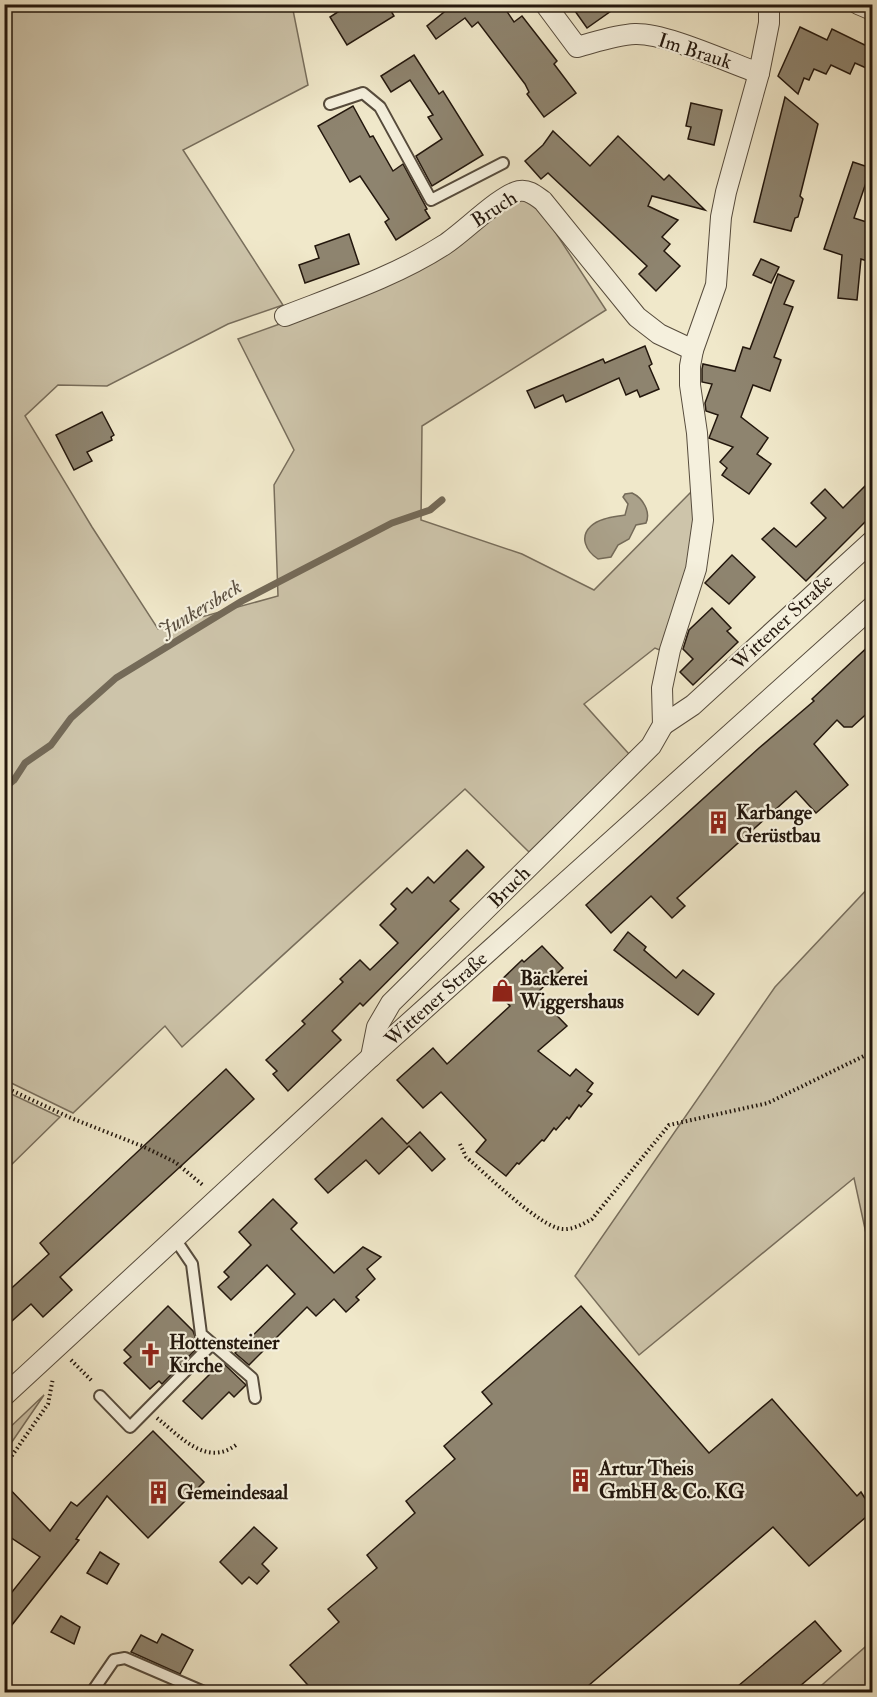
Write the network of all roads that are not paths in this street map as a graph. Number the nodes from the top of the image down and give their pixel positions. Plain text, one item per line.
1 (545, 4) edge
2 (769, 4) edge
3 (858, 4) edge
4 (873, 10) edge
5 (759, 73) junction
6 (330, 104) dead end
7 (503, 163) dead end
8 (285, 316) dead end
9 (693, 350) junction
10 (873, 541) edge
11 (873, 607) edge
12 (693, 705) joint
13 (663, 725) junction
14 (370, 1057) junction
15 (175, 1239) junction
16 (212, 1344) junction
17 (99, 1392) road end
18 (4, 1396) edge
19 (255, 1398) dead end
20 (92, 1692) edge
21 (204, 1692) edge

1 - 5 street, Im Brauk
2 - 5 street
3 - 4 street
5 - 9 street
6 - 7 lane
8 - 9 street, Bruch
9 - 13 street
10 - 12 street, Wittener Straße
11 - 14 street, Wittener Straße
12 - 13 street, Bruch
13 - 14 street, Bruch
14 - 15 street, Wittener Straße
15 - 16 lane
15 - 18 street, Wittener Straße
16 - 17 lane
16 - 19 lane
20 - 21 lane

